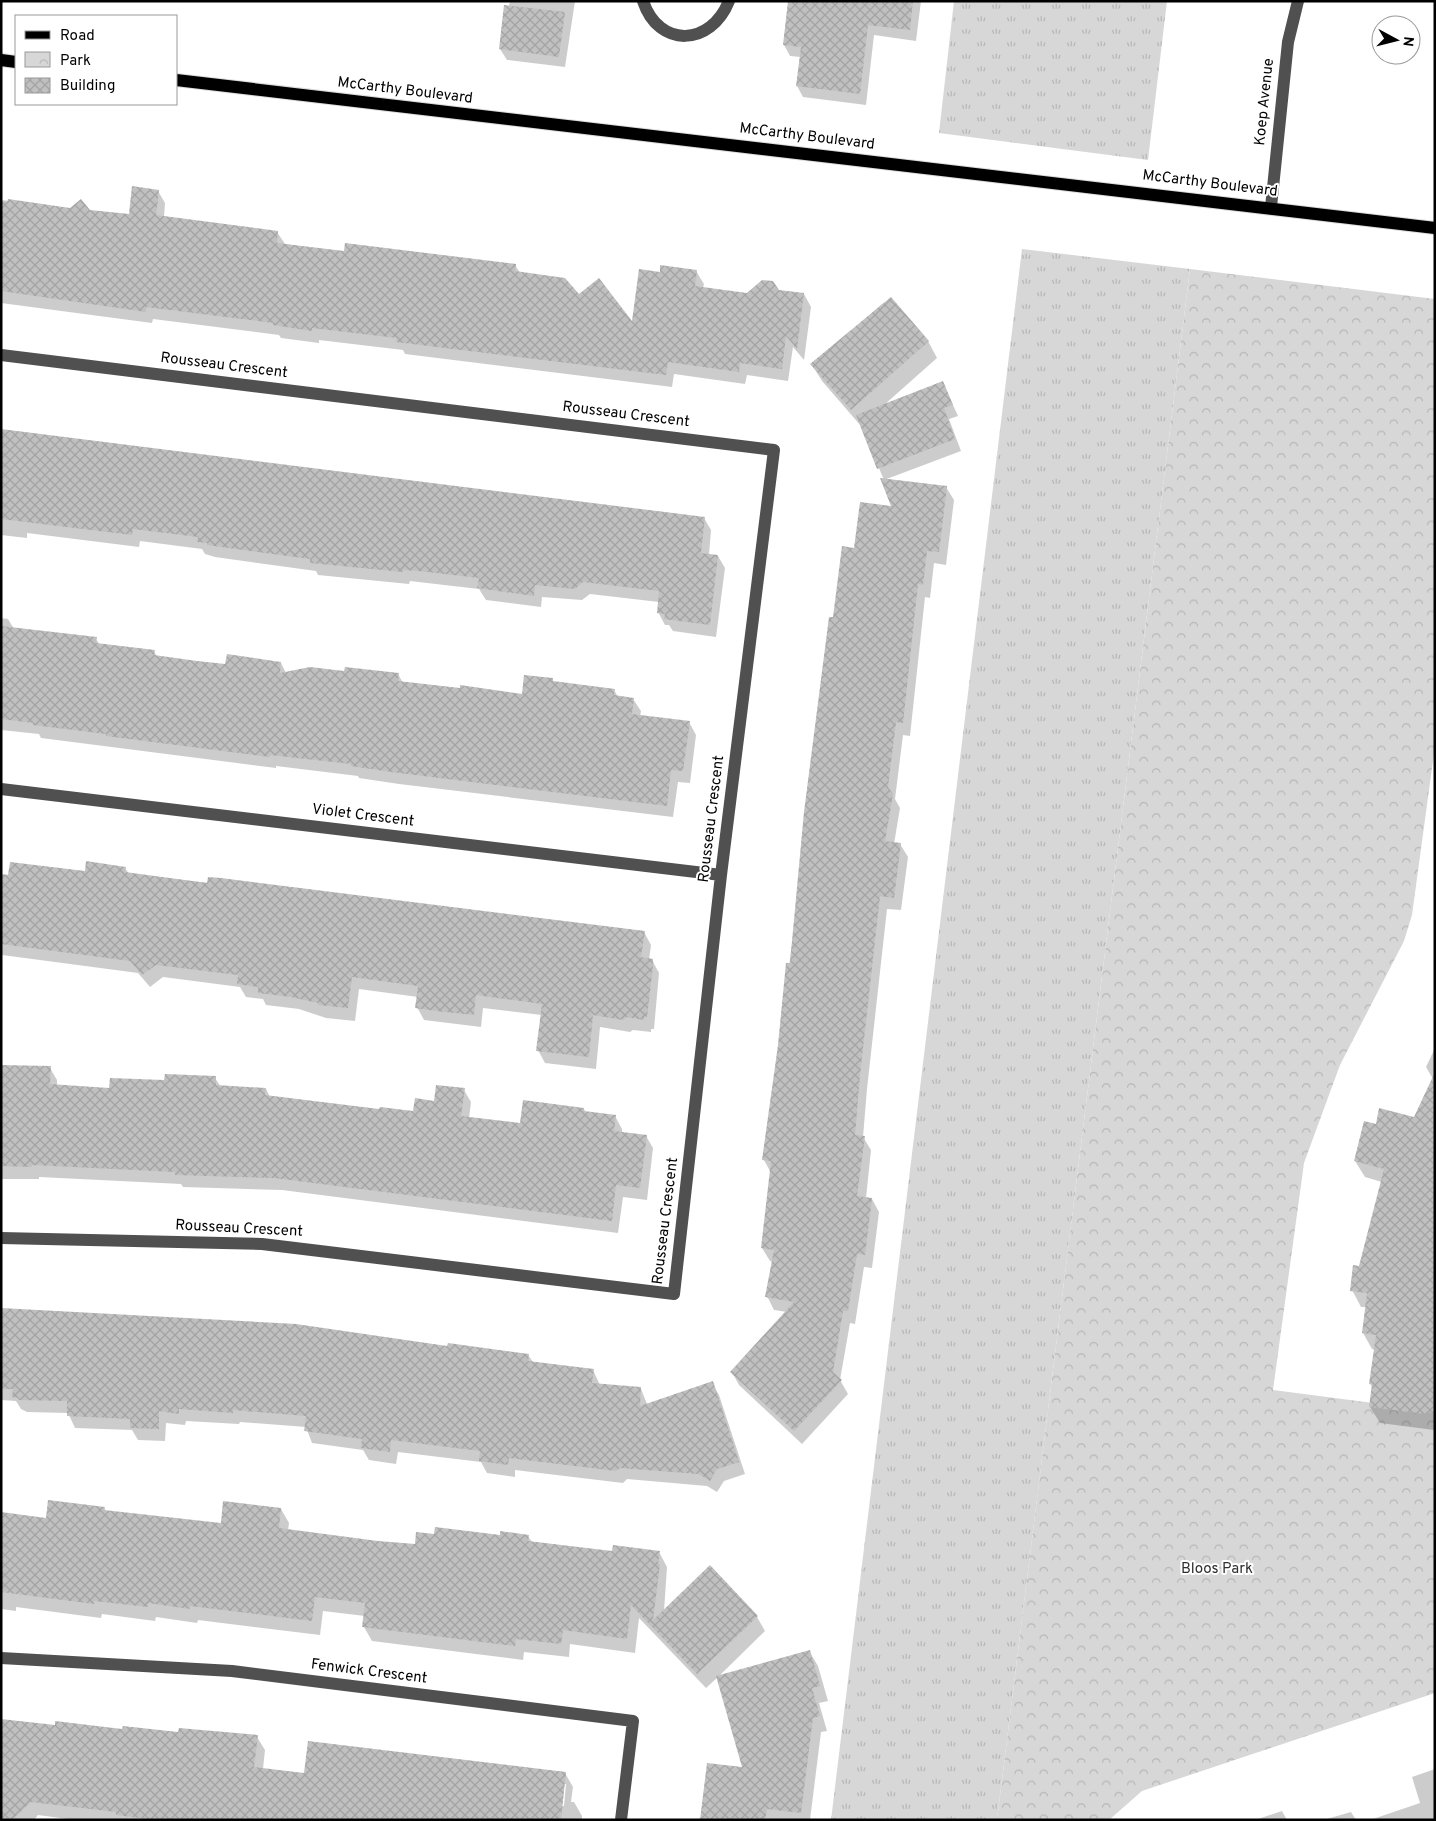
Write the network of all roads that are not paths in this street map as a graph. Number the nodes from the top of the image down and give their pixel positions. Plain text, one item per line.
1 (643, 1) edge
2 (728, 1) edge
3 (1298, 1) edge
4 (1, 60) edge
5 (15, 62) edge
6 (178, 80) edge
7 (1271, 208) junction
8 (1435, 228) edge
9 (1, 355) edge
10 (1, 789) edge
11 (721, 875) junction
12 (1, 1238) edge
13 (1, 1658) edge
14 (621, 1820) edge

1 - 2 street
3 - 7 street, Koep Avenue
4 - 5 main road
6 - 7 main road, McCarthy Boulevard
7 - 8 main road, McCarthy Boulevard
9 - 11 street, Rousseau Crescent
10 - 11 street, Violet Crescent
11 - 12 street, Rousseau Crescent
13 - 14 street, Fenwick Crescent

